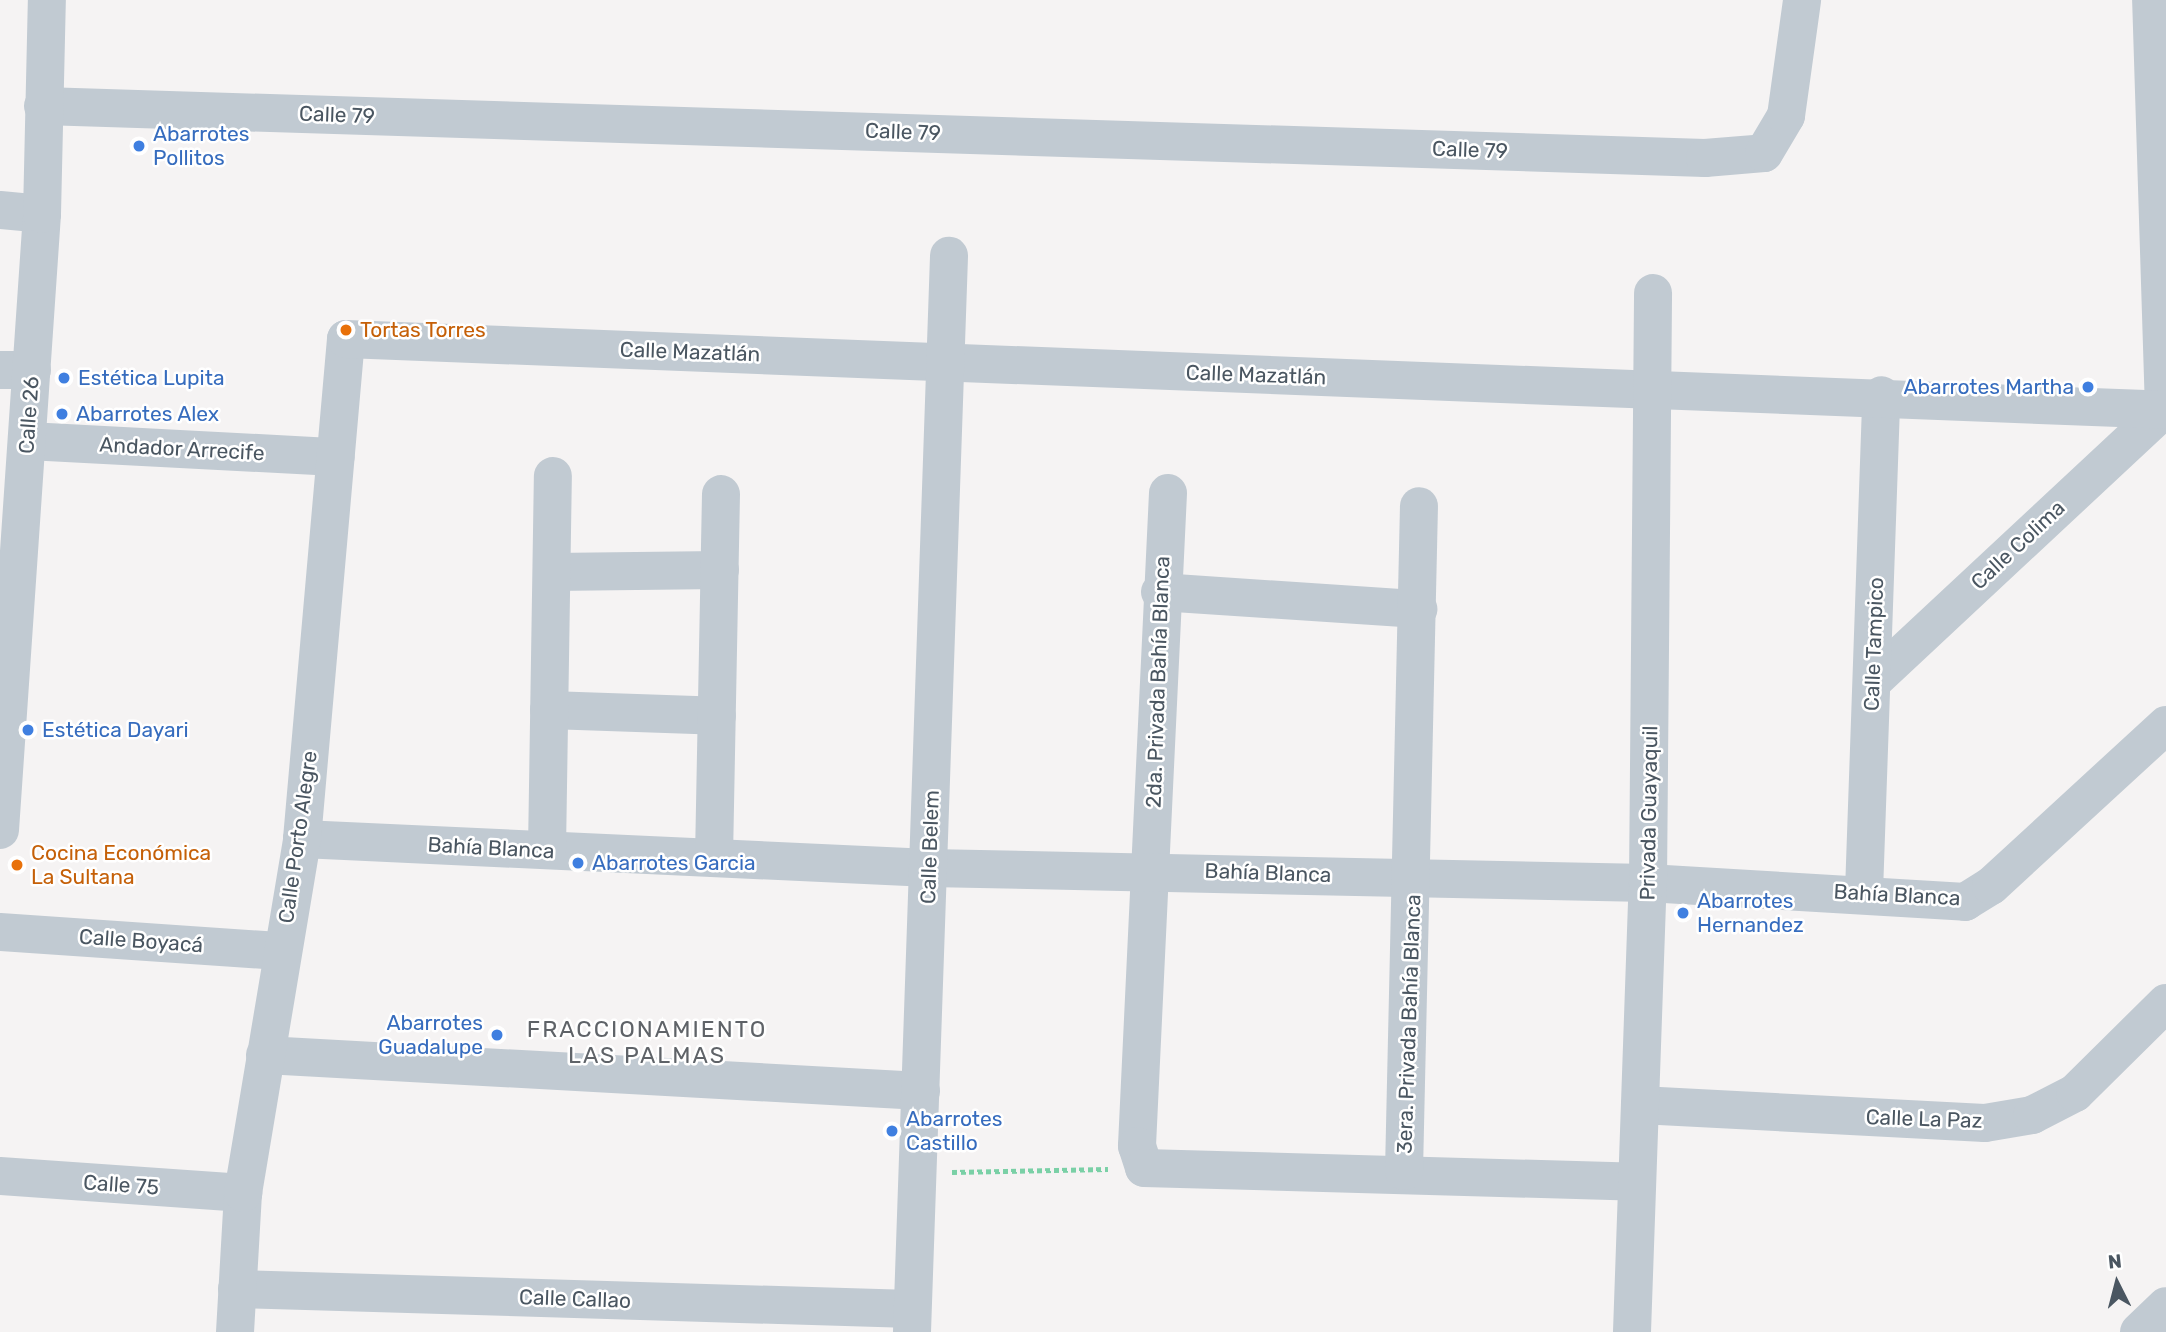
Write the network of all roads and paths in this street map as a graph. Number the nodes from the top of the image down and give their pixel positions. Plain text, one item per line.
1 (47, 0) edge
2 (1801, 0) edge
3 (2151, 0) edge
4 (43, 106) junction
5 (0, 210) edge
6 (43, 214) junction
7 (950, 256) dead end
8 (1653, 293) dead end
9 (346, 339) joint
10 (948, 362) junction
11 (16, 370) edge
12 (1656, 391) junction
13 (1881, 395) junction
14 (2165, 410) edge
15 (28, 442) junction
16 (336, 457) junction
17 (554, 476) dead end
18 (721, 494) dead end
19 (1168, 494) dead end
20 (1419, 506) dead end
21 (12, 513) edge
22 (720, 570) junction
23 (552, 572) junction
24 (1160, 592) junction
25 (1418, 608) junction
26 (1873, 681) junction
27 (7, 694) edge
28 (549, 710) junction
29 (717, 716) junction
30 (2165, 727) edge
31 (0, 830) edge
32 (302, 839) junction
33 (547, 850) junction
34 (715, 858) junction
35 (929, 868) junction
36 (1151, 870) junction
37 (1413, 877) junction
38 (1648, 883) junction
39 (1864, 892) junction
40 (0, 932) edge
41 (282, 951) junction
42 (2166, 1003) edge
43 (265, 1055) junction
44 (921, 1091) junction
45 (1640, 1105) junction
46 (1144, 1168) junction
47 (1405, 1171) junction
48 (916, 1173) junction
49 (0, 1176) edge
50 (1637, 1182) junction
51 (243, 1193) junction
52 (237, 1289) junction
53 (2166, 1306) edge
54 (912, 1321) edge
55 (235, 1332) edge
56 (1632, 1332) edge
57 (2139, 1332) edge

1 - 4 street, Calle 26
2 - 4 street, Calle 79
3 - 14 street
4 - 6 street, Calle 26
5 - 6 street
6 - 11 street, Calle 26
7 - 10 street, Calle Belem
8 - 12 street, Privada Guayaquil
9 - 10 street, Calle Mazatlán
9 - 16 street, Calle Porto Alegre
10 - 12 street, Calle Mazatlán
10 - 35 street, Calle Belem
11 - 15 street, Calle 26
12 - 13 street, Calle Mazatlán
12 - 38 street, Privada Guayaquil
13 - 14 street, Calle Mazatlán
13 - 26 street, Calle Tampico
14 - 26 street, Calle Colima
15 - 16 street, Andador Arrecife
15 - 21 street, Calle 26
16 - 32 street, Calle Porto Alegre
17 - 23 street
18 - 22 street
19 - 24 street, 2da. Privada Bahía Blanca
20 - 25 street
21 - 27 street, Calle 26
22 - 23 street
22 - 29 street
23 - 28 street
24 - 25 street
24 - 36 street, 2da. Privada Bahía Blanca
25 - 37 street
26 - 39 street, Calle Tampico
27 - 31 street, Calle 26
28 - 29 street
28 - 33 street
29 - 34 street
30 - 39 street, Bahía Blanca
32 - 33 street, Bahía Blanca
32 - 41 street, Calle Porto Alegre
33 - 34 street, Bahía Blanca
34 - 35 street, Bahía Blanca
35 - 36 street, Bahía Blanca
35 - 44 street, Calle Belem
36 - 37 street, Bahía Blanca
36 - 46 street
37 - 38 street, Bahía Blanca
37 - 47 street, 3era. Privada Bahía Blanca
38 - 39 street, Bahía Blanca
38 - 45 street, Privada Guayaquil
40 - 41 street, Calle Boyacá
41 - 43 street, Calle Porto Alegre
42 - 45 street, Calle La Paz
43 - 44 street
43 - 51 street, Calle Porto Alegre
44 - 48 street, Calle Belem
45 - 50 street, Privada Guayaquil
46 - 47 street, 3era. Privada Bahía Blanca
46 - 48 path
47 - 50 street, 3era. Privada Bahía Blanca
48 - 54 street, Calle Belem
49 - 51 street, Calle 75
50 - 56 street, Privada Guayaquil
51 - 52 street, Calle Porto Alegre
52 - 54 street, Calle Callao
52 - 55 street, Calle Porto Alegre
53 - 57 street

